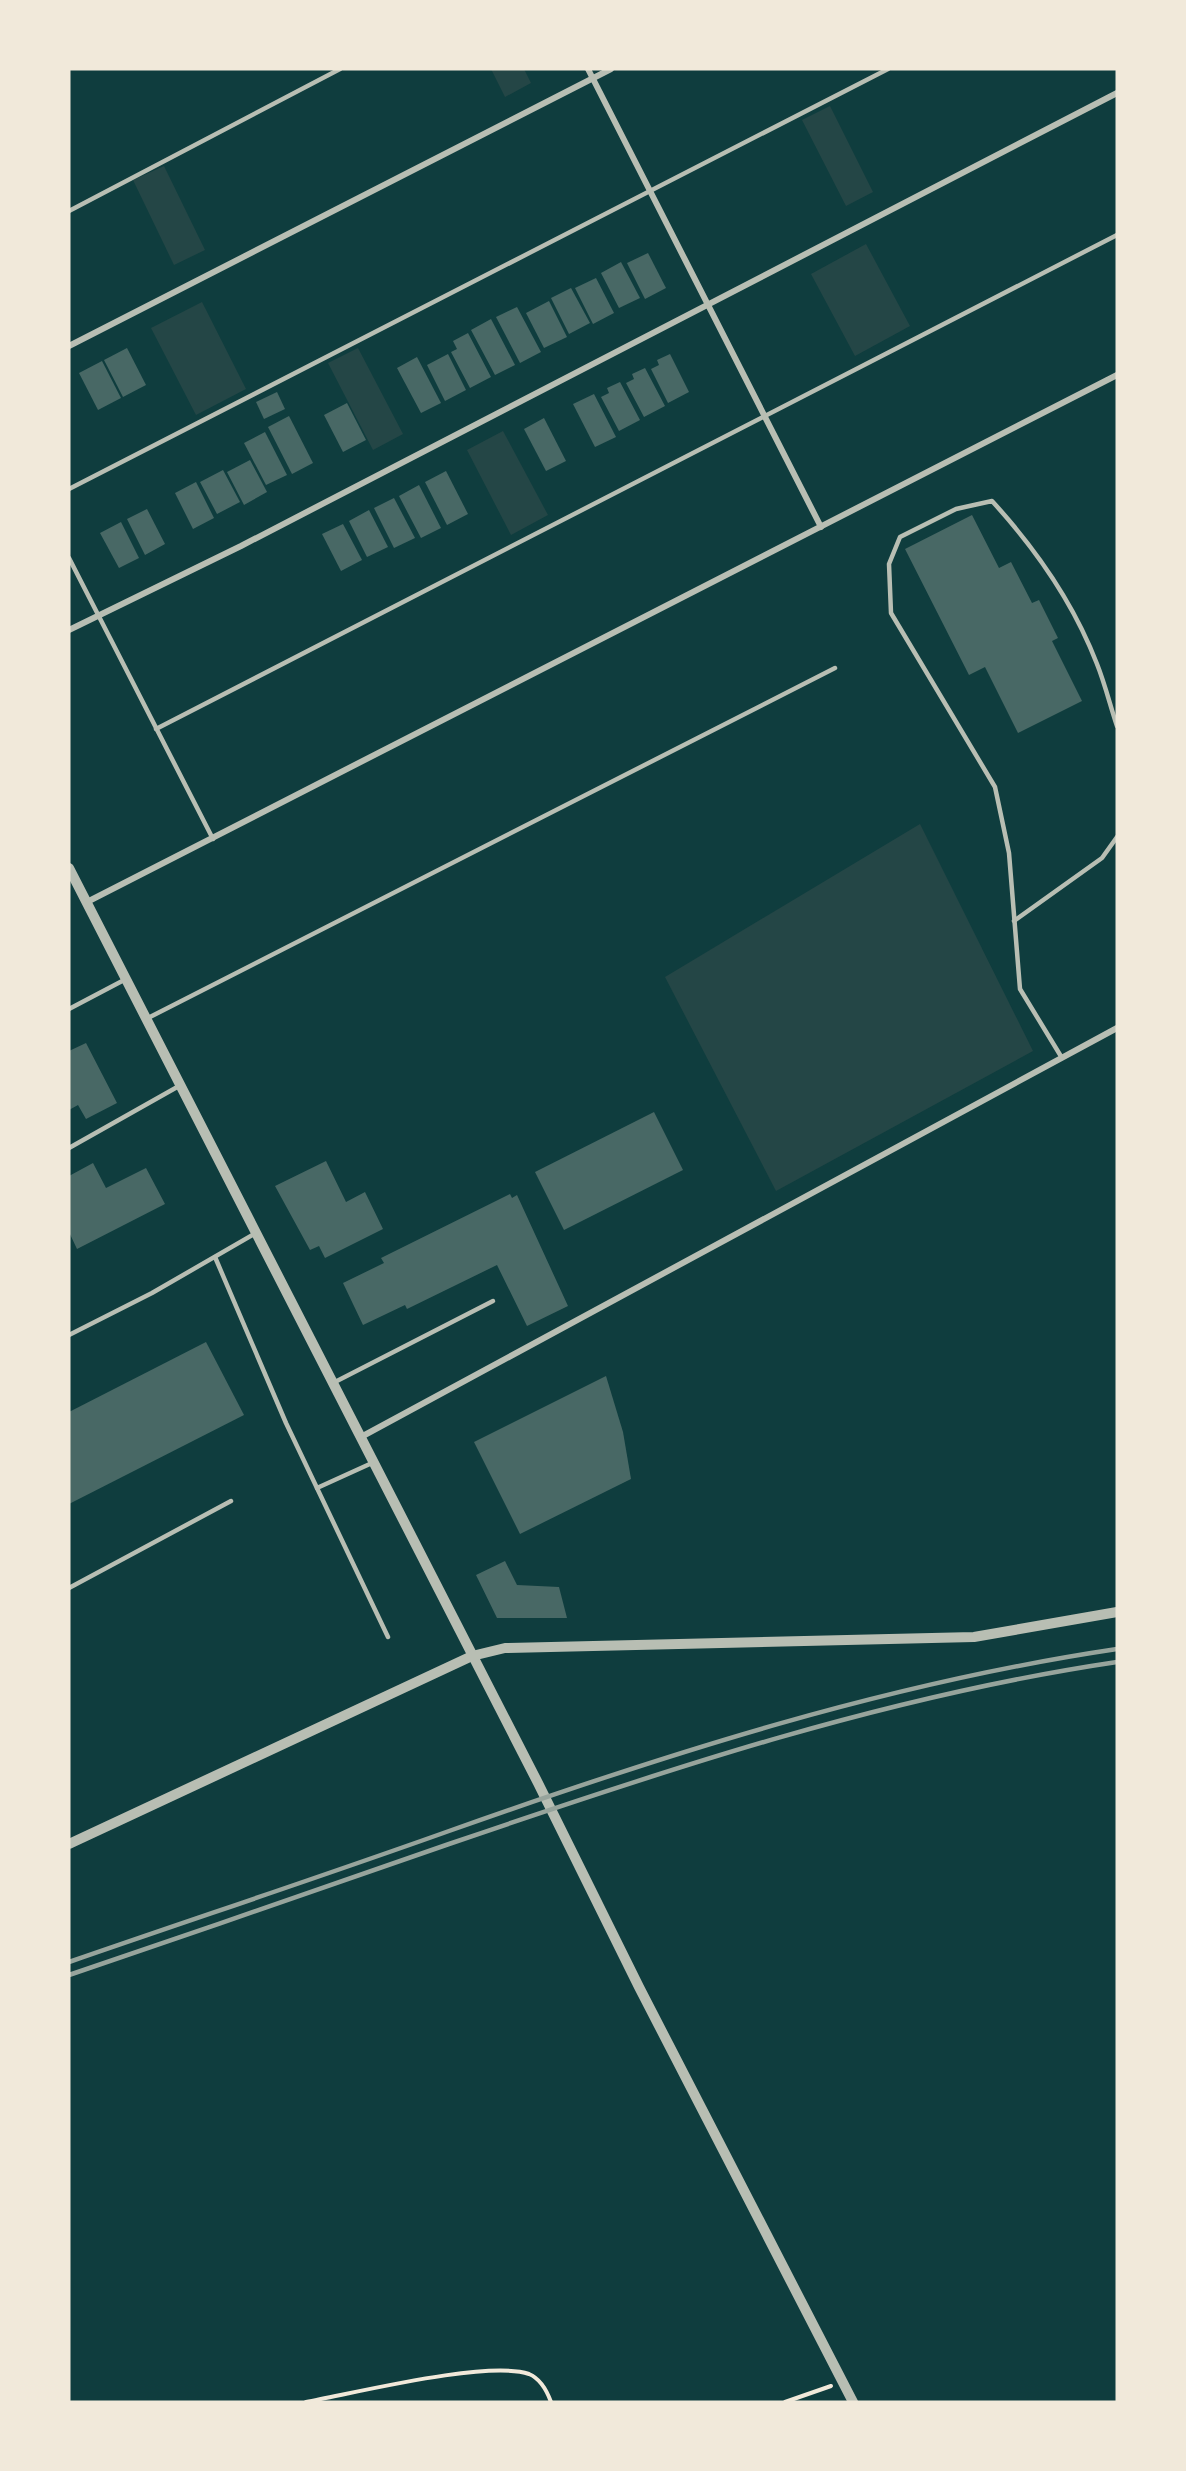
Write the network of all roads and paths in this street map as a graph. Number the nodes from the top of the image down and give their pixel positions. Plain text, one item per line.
1 (340, 69) edge
2 (588, 69) edge
3 (611, 69) edge
4 (888, 69) edge
5 (593, 78) junction
6 (1117, 93) edge
7 (650, 191) junction
8 (69, 211) edge
9 (1117, 236) edge
10 (707, 303) junction
11 (69, 346) edge
12 (1117, 375) edge
13 (764, 416) junction
14 (69, 489) edge
15 (821, 527) junction
16 (69, 558) edge
17 (98, 615) junction
18 (69, 630) edge
19 (835, 668) dead end
20 (1117, 726) edge
21 (156, 729) junction
22 (1117, 837) edge
23 (213, 839) junction
24 (69, 868) edge
25 (87, 902) junction
26 (1014, 921) junction
27 (126, 979) junction
28 (69, 1009) edge
29 (147, 1019) junction
30 (1117, 1028) edge
31 (1062, 1058) junction
32 (180, 1085) junction
33 (69, 1148) edge
34 (256, 1233) junction
35 (215, 1257) junction
36 (493, 1301) dead end
37 (69, 1335) edge
38 (333, 1383) junction
39 (360, 1437) junction
40 (373, 1462) junction
41 (317, 1488) junction
42 (231, 1501) dead end
43 (69, 1588) edge
44 (1117, 1612) edge
45 (388, 1636) dead end
46 (472, 1656) junction
47 (69, 1844) edge
48 (843, 2382) junction
49 (306, 2402) edge
50 (551, 2402) edge
51 (785, 2402) edge
52 (854, 2402) edge

1 - 8 lane
2 - 5 street
3 - 5 street
4 - 7 lane
5 - 7 street
5 - 11 street
6 - 10 street
7 - 10 street
7 - 14 lane
9 - 13 lane
10 - 13 street
10 - 17 street
12 - 15 street
13 - 15 street
13 - 21 lane
15 - 23 street
16 - 17 lane
17 - 18 street
17 - 21 lane
19 - 29 lane
20 - 26 lane
21 - 23 lane
22 - 26 lane
23 - 25 street
24 - 25 street
25 - 27 street
26 - 31 lane
27 - 28 lane
27 - 29 street
29 - 32 street
30 - 31 street
31 - 39 street
32 - 33 lane
32 - 34 street
34 - 35 lane
34 - 38 street
35 - 37 lane
35 - 41 lane
36 - 38 lane
38 - 39 street
39 - 40 street
40 - 41 lane
40 - 46 street
41 - 45 lane
42 - 43 lane
44 - 46 street
46 - 47 street
46 - 48 street
48 - 51 path
48 - 52 street
49 - 50 path

